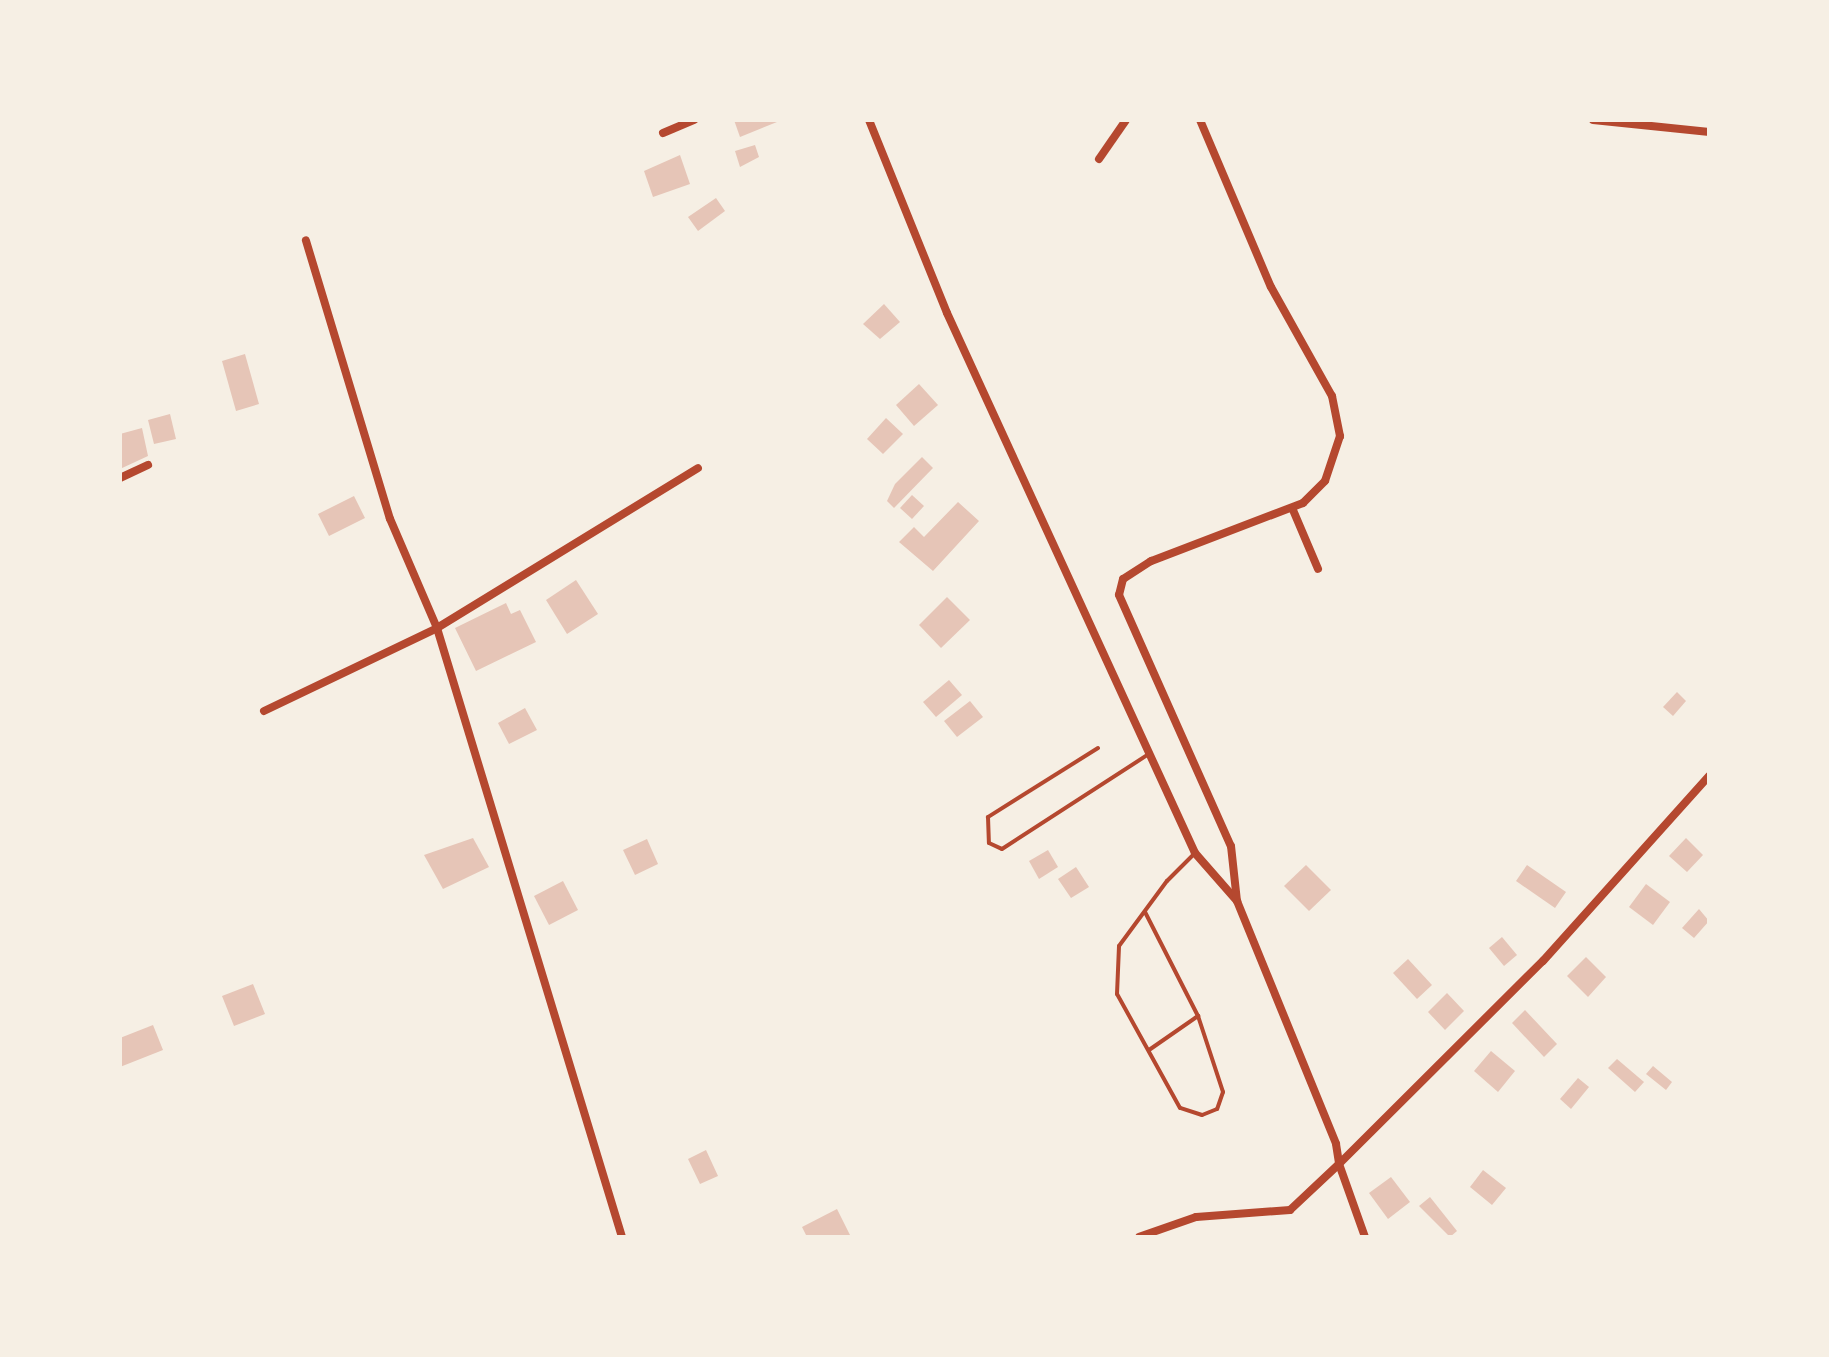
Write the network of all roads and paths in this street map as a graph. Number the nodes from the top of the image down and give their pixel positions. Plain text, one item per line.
1 (694, 120) edge
2 (870, 120) edge
3 (1126, 120) edge
4 (1200, 120) edge
5 (1593, 120) edge
6 (1709, 132) edge
7 (663, 133) dead end
8 (1100, 158) dead end
9 (306, 240) dead end
10 (148, 466) dead end
11 (698, 468) dead end
12 (120, 478) edge
13 (1293, 510) junction
14 (1318, 569) dead end
15 (437, 628) junction
16 (264, 711) dead end
17 (1098, 748) dead end
18 (1149, 754) junction
19 (1709, 776) edge
20 (1195, 853) junction
21 (1237, 901) junction
22 (1144, 912) junction
23 (1198, 1016) junction
24 (1150, 1050) junction
25 (1339, 1164) junction
26 (622, 1237) edge
27 (1139, 1237) edge
28 (1365, 1237) edge

1 - 7 street
2 - 18 street
3 - 8 street
4 - 13 street
5 - 6 street
9 - 15 street
10 - 12 street
11 - 15 street
13 - 14 street
13 - 21 street
15 - 16 street
15 - 26 street
17 - 18 lane
18 - 20 street
19 - 25 street
20 - 21 street
20 - 22 lane
21 - 25 street
22 - 23 lane
22 - 24 lane
23 - 24 lane
23 - 24 lane
25 - 27 street
25 - 28 street

